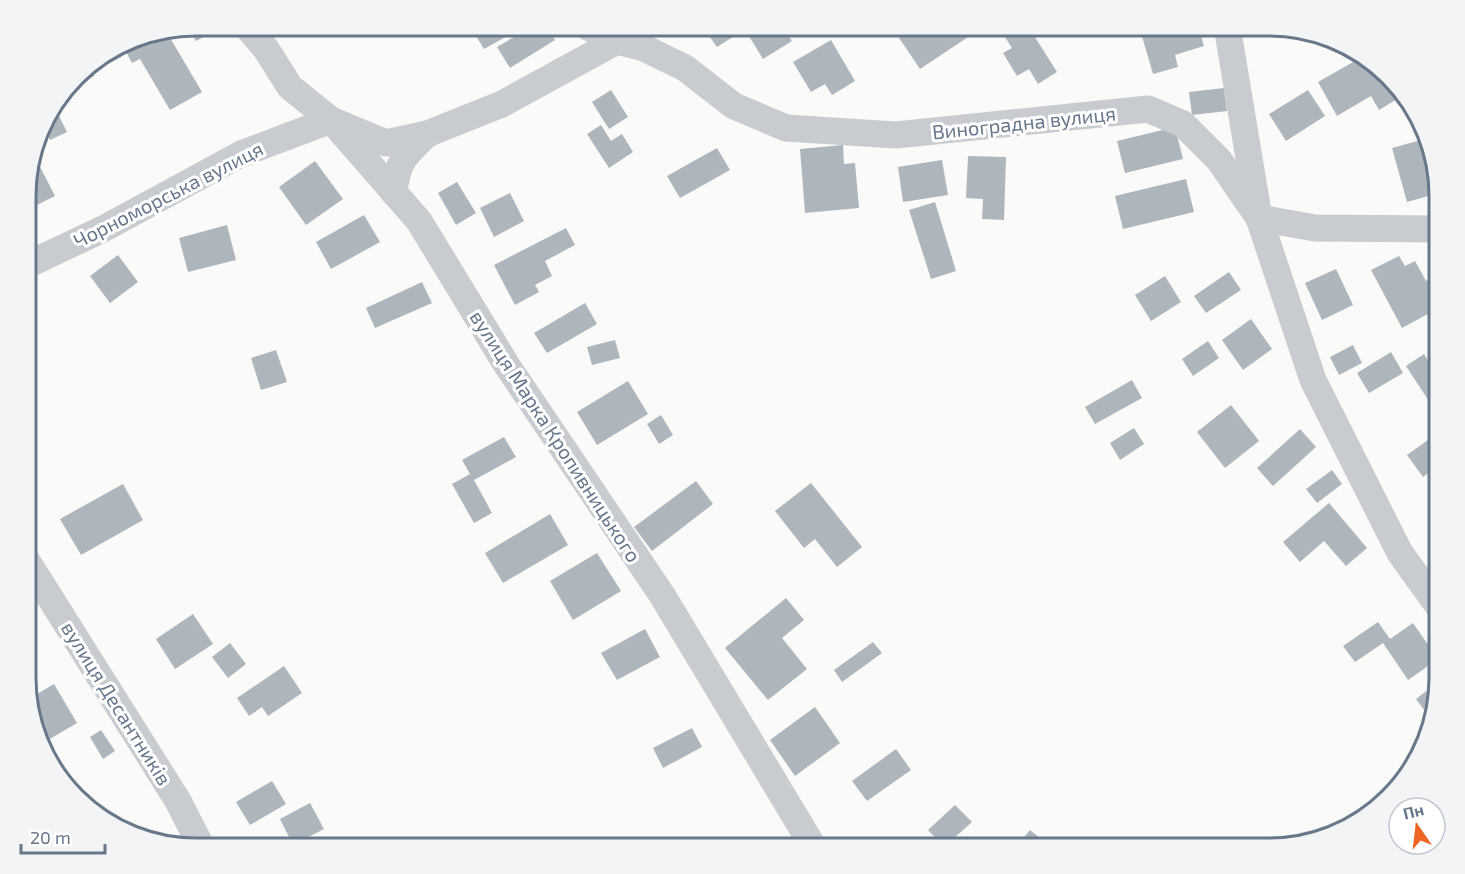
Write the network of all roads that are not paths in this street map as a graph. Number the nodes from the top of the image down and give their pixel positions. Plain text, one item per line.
1 (622, 36) edge
2 (630, 36) edge
3 (1229, 36) edge
4 (262, 38) edge
5 (331, 120) junction
6 (427, 134) junction
7 (394, 193) junction
8 (1259, 218) junction
9 (1429, 229) edge
10 (36, 261) edge
11 (36, 575) edge
12 (1429, 593) edge
13 (196, 838) edge
14 (808, 838) edge

1 - 6 street
2 - 8 street, Виноградна вулиця
3 - 8 street
4 - 5 street, вулиця Марка Кропивницького
5 - 6 street
5 - 7 street, вулиця Марка Кропивницького
5 - 10 street, Чорноморська вулиця
6 - 7 street
7 - 14 street, вулиця Марка Кропивницького
8 - 9 street
8 - 12 street
11 - 13 street, вулиця Десантників

